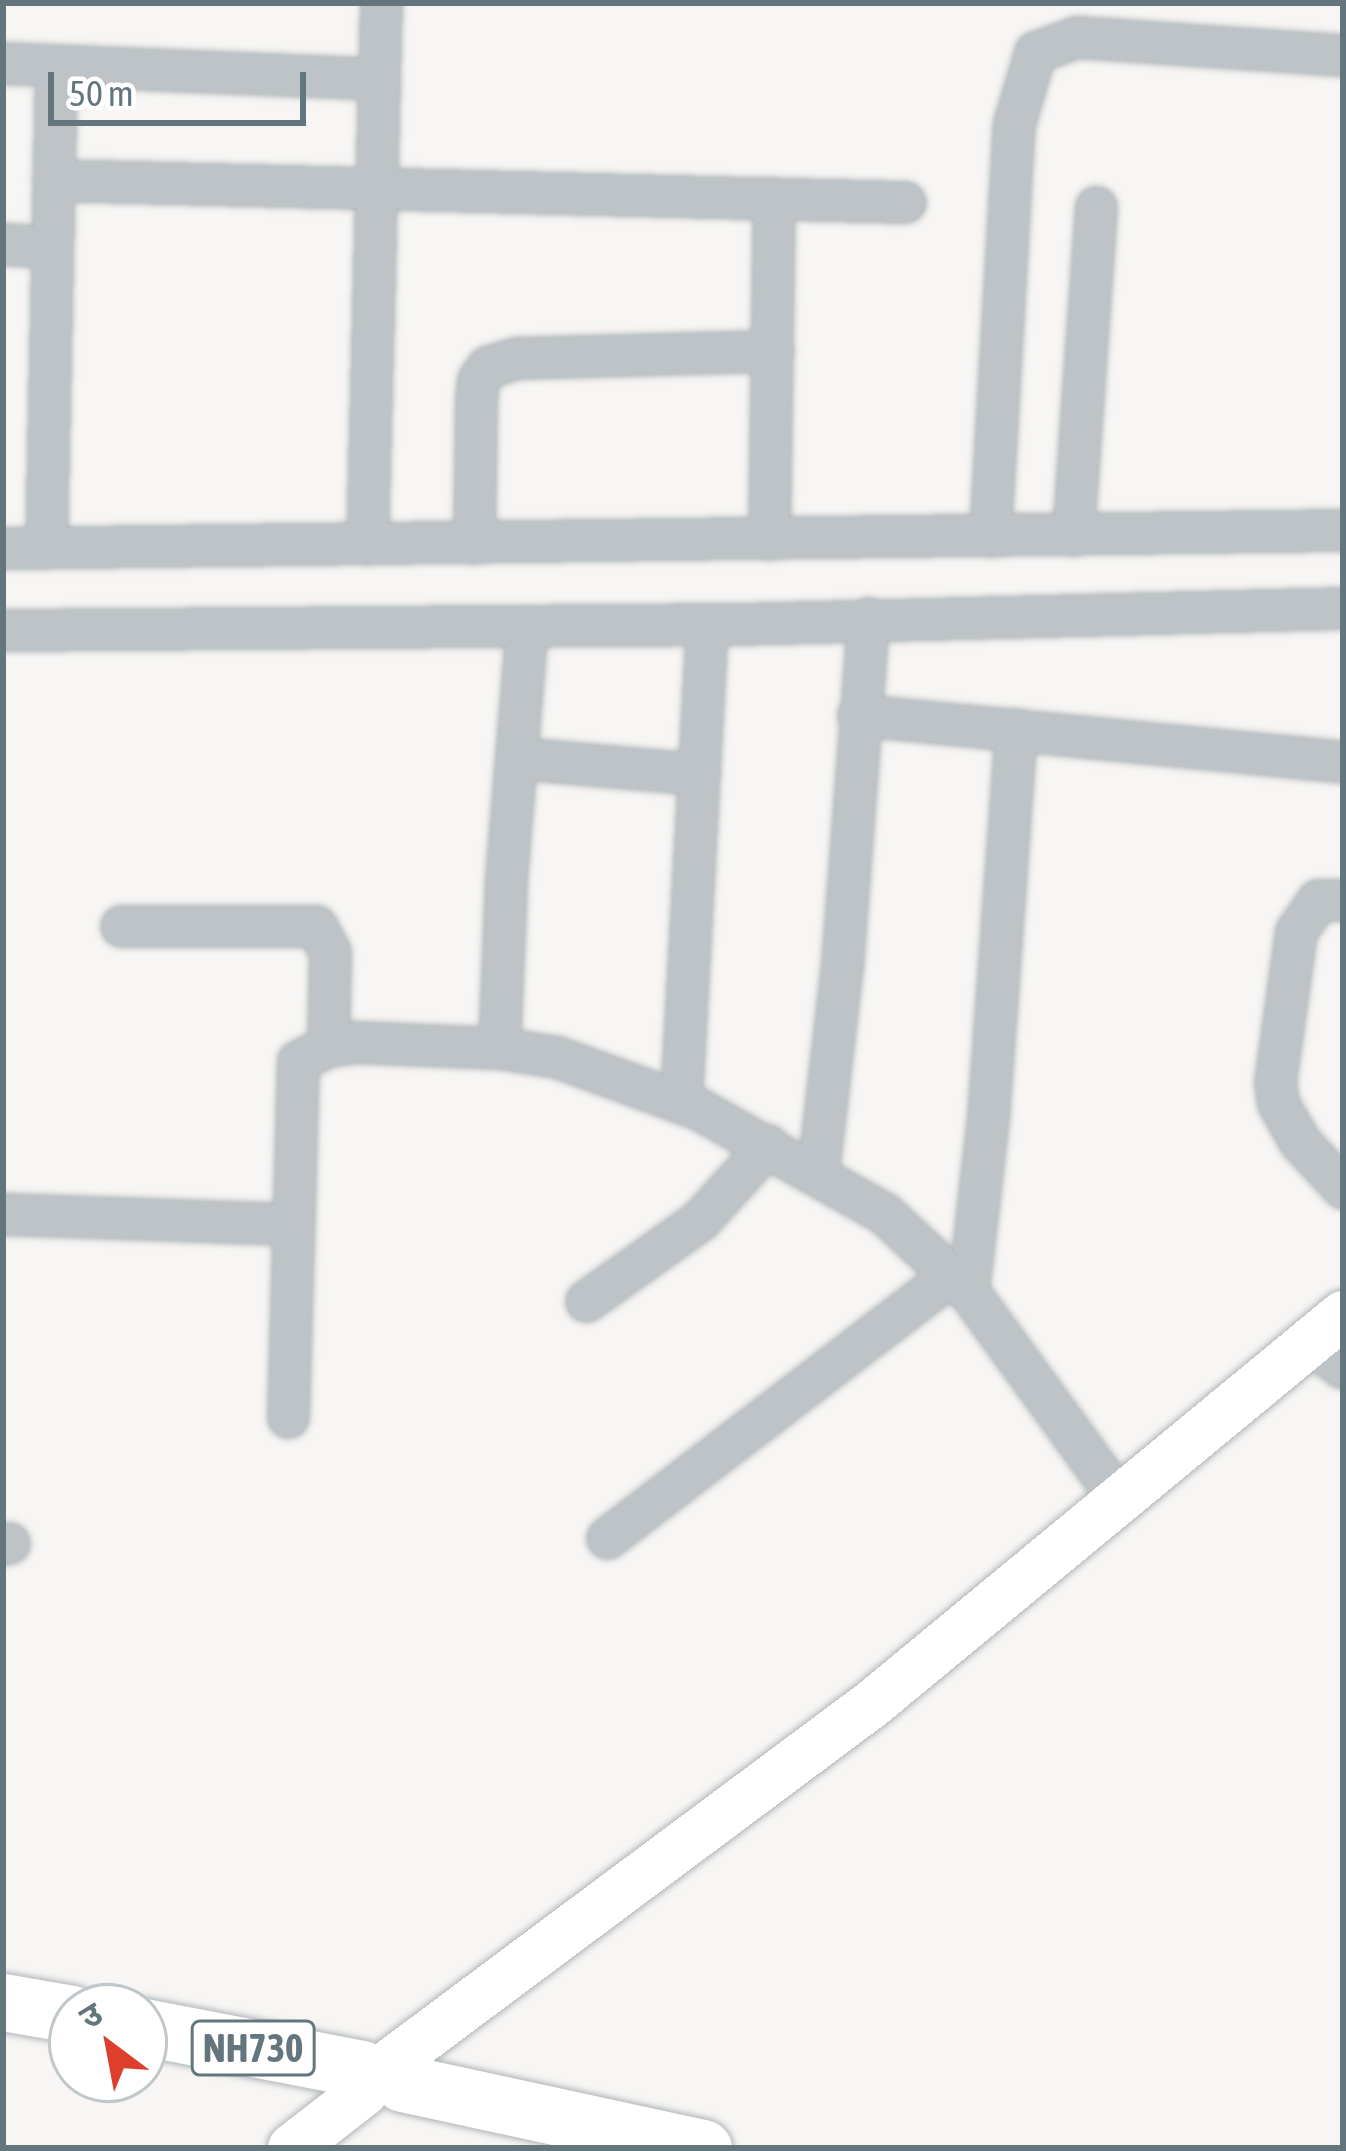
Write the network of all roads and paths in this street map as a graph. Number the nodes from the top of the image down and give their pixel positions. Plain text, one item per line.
1 (381, 3) edge
2 (1343, 55) edge
3 (3, 63) edge
4 (56, 65) junction
5 (378, 79) junction
6 (53, 180) junction
7 (375, 188) junction
8 (774, 198) junction
9 (905, 202) dead end
10 (1096, 207) dead end
11 (3, 244) edge
12 (52, 247) junction
13 (773, 351) junction
14 (1343, 530) edge
15 (1073, 535) junction
16 (990, 536) junction
17 (769, 539) junction
18 (474, 543) junction
19 (367, 544) junction
20 (3, 548) edge
21 (46, 548) junction
22 (1343, 608) edge
23 (868, 618) junction
24 (706, 625) junction
25 (527, 626) junction
26 (3, 630) edge
27 (858, 715) junction
28 (1016, 729) junction
29 (516, 758) junction
30 (1343, 762) edge
31 (699, 775) junction
32 (1343, 900) edge
33 (121, 926) dead end
34 (328, 1046) junction
35 (499, 1048) junction
36 (681, 1102) junction
37 (768, 1145) junction
38 (818, 1172) junction
39 (1343, 1188) edge
40 (3, 1214) edge
41 (292, 1224) junction
42 (960, 1282) junction
43 (586, 1301) dead end
44 (1332, 1342) edge
45 (288, 1418) dead end
46 (1119, 1499) junction
47 (607, 1538) dead end
48 (3, 2002) edge
49 (48, 2010) edge
50 (168, 2032) edge
51 (380, 2076) junction
52 (292, 2148) edge
53 (704, 2148) edge

1 - 5 street
2 - 16 street
3 - 4 street
4 - 5 street
4 - 6 street
5 - 7 street
6 - 7 street
6 - 12 street
7 - 8 street
7 - 19 street
8 - 9 street
8 - 13 street
10 - 15 street
11 - 12 street
12 - 21 street
13 - 17 street
13 - 18 street
14 - 15 street
15 - 16 street
16 - 17 street
17 - 18 street
18 - 19 street
19 - 21 street
20 - 21 street
22 - 23 street
23 - 24 street
23 - 27 street
24 - 25 street
24 - 31 street
25 - 26 street
25 - 29 street
27 - 28 street
27 - 38 street
28 - 30 street
28 - 42 street
29 - 31 street
29 - 35 street
31 - 36 street
32 - 39 street
33 - 34 street
34 - 35 street
34 - 41 street
35 - 36 street
36 - 37 street
37 - 38 street
37 - 43 street
38 - 42 street
40 - 41 street
41 - 45 street
42 - 46 street
42 - 47 street
44 - 46 main road
46 - 51 main road
48 - 49 highway
50 - 51 highway, NH730
51 - 52 main road
51 - 53 highway, NH730

